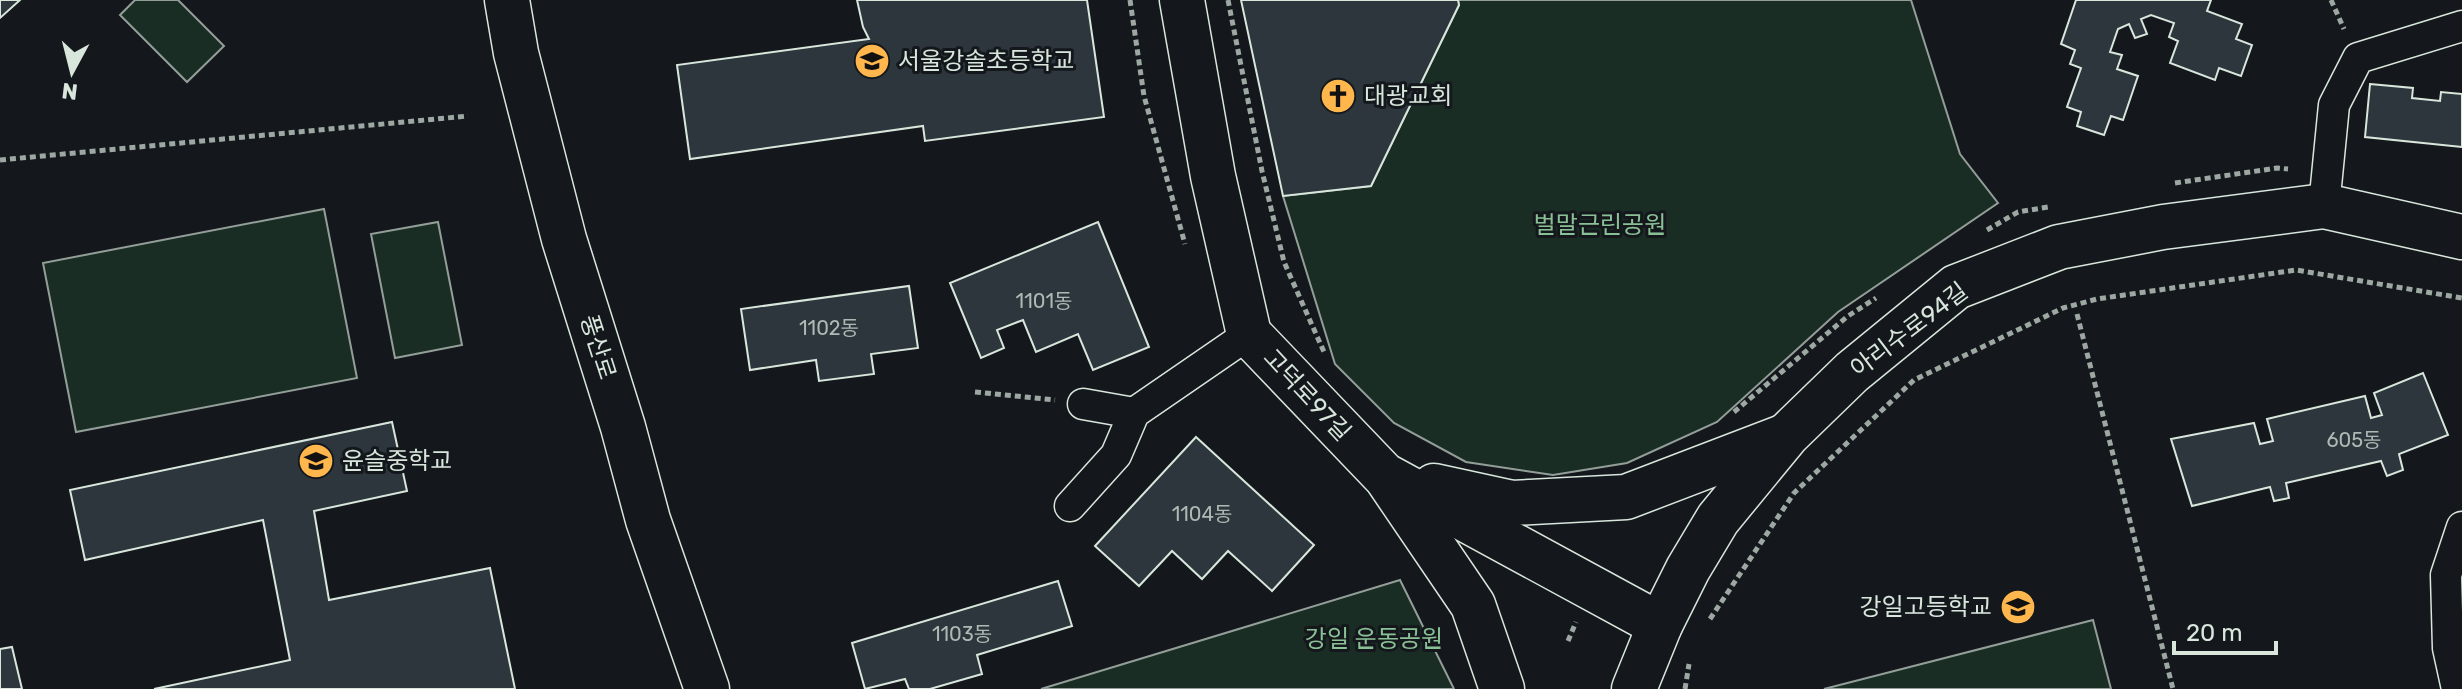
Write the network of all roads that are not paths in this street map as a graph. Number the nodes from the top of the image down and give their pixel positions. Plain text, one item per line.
1 (507, 0) edge
2 (1182, 0) edge
3 (2462, 26) edge
4 (2324, 206) junction
5 (2462, 237) edge
6 (1249, 334) junction
7 (1083, 404) road end
8 (1134, 413) junction
9 (1787, 435) junction
10 (1384, 475) junction
11 (1070, 506) dead end
12 (2462, 527) edge
13 (1660, 625) junction
14 (707, 689) edge
15 (1502, 689) edge
16 (1634, 689) edge
17 (2457, 689) edge

1 - 14 street, 풍산로
2 - 6 street, 고덕로97길
3 - 4 street
4 - 5 street, 아리수로94길
4 - 9 street, 아리수로94길
6 - 8 street
6 - 10 street, 고덕로97길
7 - 8 street
8 - 11 street
9 - 10 street
9 - 13 street, 아리수로94길
10 - 13 street, 고덕로97길
10 - 15 street
12 - 17 street
13 - 16 street, 아리수로94길

